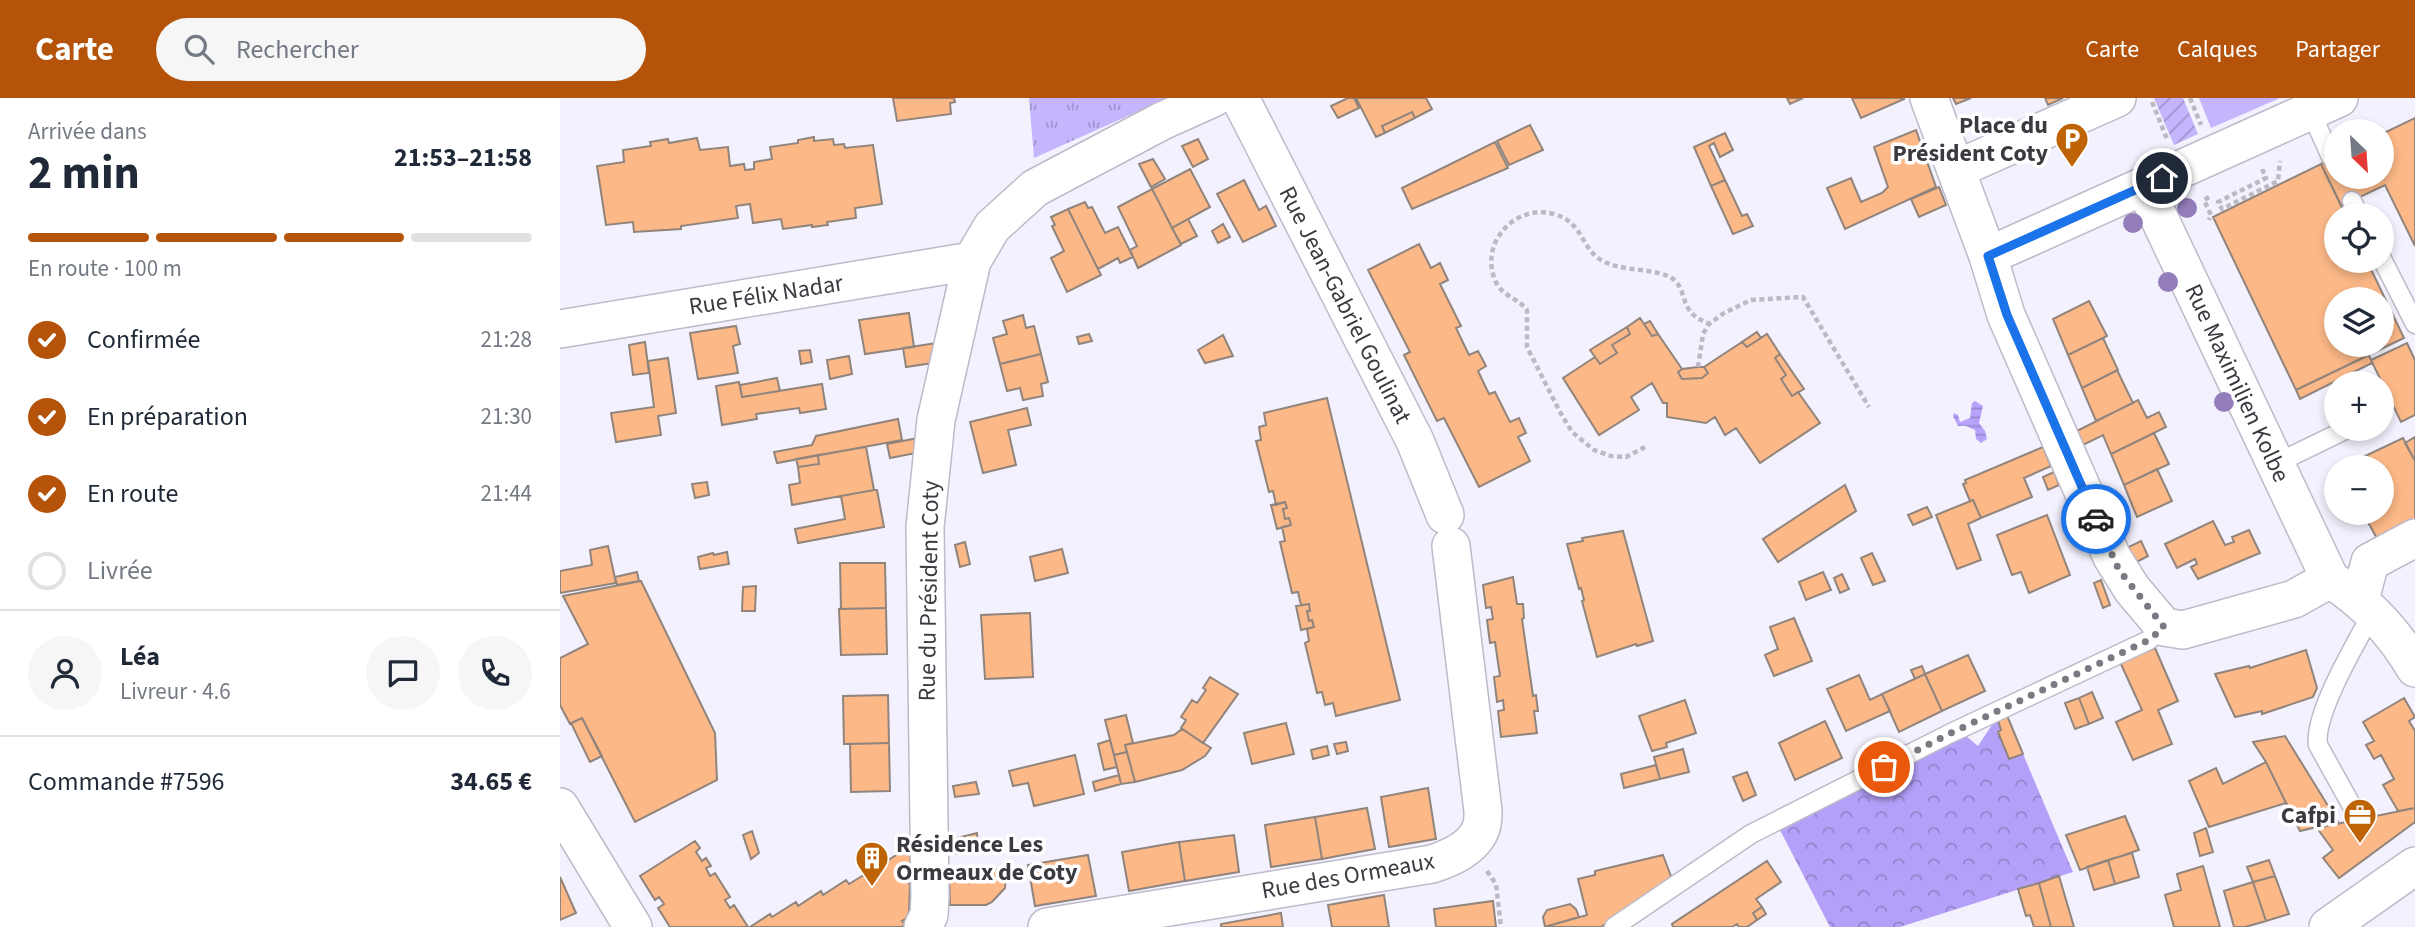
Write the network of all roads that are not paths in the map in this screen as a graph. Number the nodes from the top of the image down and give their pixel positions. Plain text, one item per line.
1 (1213, 98) edge
2 (1240, 98) edge
3 (1928, 98) edge
4 (2117, 98) edge
5 (2325, 104) edge
6 (1957, 169) junction
7 (2144, 186) junction
8 (1988, 256) junction
9 (972, 261) junction
10 (2389, 273) edge
11 (2415, 324) edge
12 (560, 329) edge
13 (2324, 440) edge
14 (2276, 464) junction
15 (2415, 538) edge
16 (2354, 597) junction
17 (2164, 627) junction
18 (2415, 668) edge
19 (560, 807) edge
20 (2353, 808) dead end
21 (1470, 844) joint
22 (2415, 866) edge
23 (633, 927) edge
24 (923, 927) edge
25 (1046, 927) edge
26 (1614, 927) edge
27 (2328, 927) edge

1 - 9 street, Rue du Président Coty
2 - 21 street, Rue Jean-Gabriel Goulinat
3 - 6 street
4 - 6 street
5 - 7 street
6 - 8 street
7 - 8 street
7 - 14 street, Rue Maximilien Kolbe
8 - 17 street
9 - 12 street, Rue Félix Nadar
9 - 24 street, Rue du Président Coty
10 - 11 lane
13 - 14 lane
14 - 16 street, Rue Maximilien Kolbe
15 - 16 street
16 - 17 street
16 - 18 street, Rue Maximilien Kolbe
16 - 20 lane
17 - 26 lane
19 - 23 street
21 - 25 street, Rue des Ormeaux
22 - 27 street

